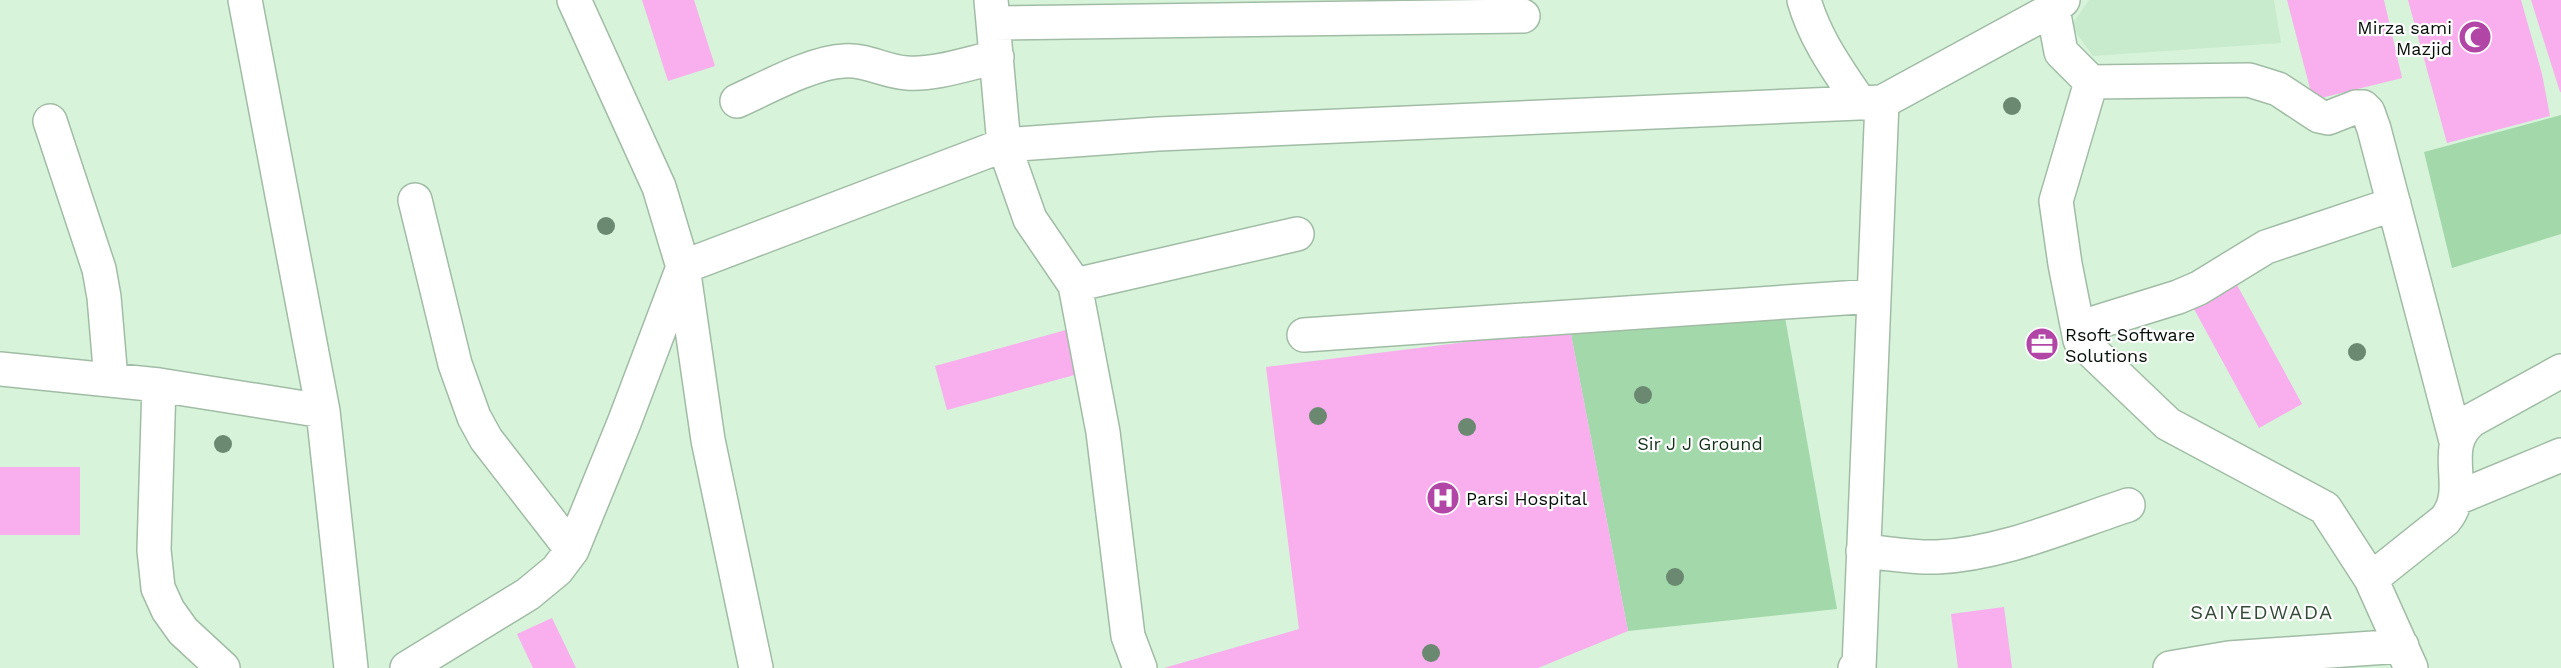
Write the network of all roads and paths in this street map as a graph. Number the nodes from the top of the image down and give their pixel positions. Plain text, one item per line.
1 (245, 0) edge
2 (574, 0) edge
3 (1804, 0) edge
4 (2058, 5) edge
5 (993, 11) edge
6 (1523, 16) dead end
7 (997, 57) junction
8 (2091, 82) junction
9 (737, 101) dead end
10 (1871, 103) junction
11 (50, 122) dead end
12 (1004, 145) junction
13 (415, 200) dead end
14 (2394, 204) junction
15 (1297, 234) dead end
16 (683, 267) junction
17 (1075, 285) junction
18 (1874, 296) junction
19 (2078, 328) junction
20 (1305, 335) dead end
21 (0, 369) edge
22 (2561, 371) edge
23 (111, 380) junction
24 (159, 385) junction
25 (323, 411) junction
26 (2456, 441) junction
27 (2561, 455) edge
28 (2457, 498) junction
29 (2128, 505) dead end
30 (572, 550) junction
31 (1863, 551) junction
32 (2370, 579) junction
33 (2407, 657) edge
34 (418, 665) edge
35 (223, 668) edge
36 (351, 668) edge
37 (756, 668) edge
38 (1140, 668) edge
39 (1858, 668) edge
40 (2170, 668) edge

1 - 25 street
2 - 16 street
3 - 10 street
4 - 8 street
4 - 10 street
5 - 6 street
5 - 7 street
7 - 9 street
7 - 12 street
8 - 14 street
8 - 19 street
10 - 12 street
10 - 18 street
11 - 23 street
12 - 16 street
12 - 17 street
13 - 30 street
14 - 19 street
14 - 26 street
15 - 17 street
16 - 30 street
16 - 37 street
17 - 38 street
18 - 20 street
18 - 31 street
19 - 32 street
21 - 23 street
22 - 26 street
23 - 24 street
24 - 25 street
24 - 35 street
25 - 36 street
26 - 28 street
27 - 28 street
28 - 32 street
29 - 31 street
30 - 34 street
31 - 39 street
32 - 33 street
33 - 40 street

